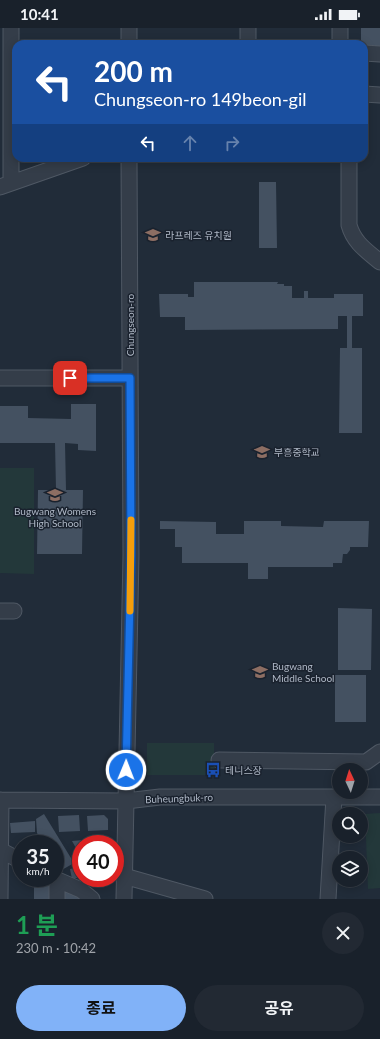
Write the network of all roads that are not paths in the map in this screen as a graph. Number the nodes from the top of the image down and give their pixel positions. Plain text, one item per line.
1 (3, 28) edge
2 (11, 28) edge
3 (129, 28) edge
4 (248, 28) edge
5 (340, 28) edge
6 (0, 29) edge
7 (129, 40) edge
8 (248, 40) edge
9 (340, 40) edge
10 (368, 53) edge
11 (380, 54) edge
12 (368, 94) edge
13 (380, 95) edge
14 (9, 110) edge
15 (71, 162) edge
16 (129, 162) edge
17 (349, 162) edge
18 (5, 185) edge
19 (380, 262) edge
20 (0, 378) edge
21 (130, 378) junction
22 (380, 752) edge
23 (219, 760) dead end
24 (332, 797) edge
25 (368, 797) edge
26 (380, 797) edge
27 (334, 799) edge
28 (0, 800) edge
29 (126, 801) junction
30 (0, 850) edge
31 (12, 856) edge
32 (124, 876) joint
33 (64, 883) edge
34 (56, 887) edge
35 (124, 887) edge
36 (0, 899) edge
37 (57, 899) edge
38 (92, 899) edge
39 (124, 899) edge
40 (205, 899) edge
41 (328, 899) edge

1 - 6 street
2 - 14 street
3 - 7 street
4 - 8 street
5 - 9 street
10 - 11 street
12 - 13 street
14 - 18 street
15 - 18 street
16 - 21 street, Chungseon-ro
17 - 19 street
20 - 21 street
21 - 29 street, Chungseon-ro
22 - 23 street
24 - 29 street, Buheungbuk-ro
25 - 26 street, Buheungbuk-ro
27 - 41 street
28 - 29 street, Buheungbuk-ro
28 - 30 street
29 - 32 street, Chungseon-ro
30 - 31 street
30 - 36 street
32 - 40 street
33 - 38 street
34 - 37 street
35 - 39 street, Chungseon-ro

